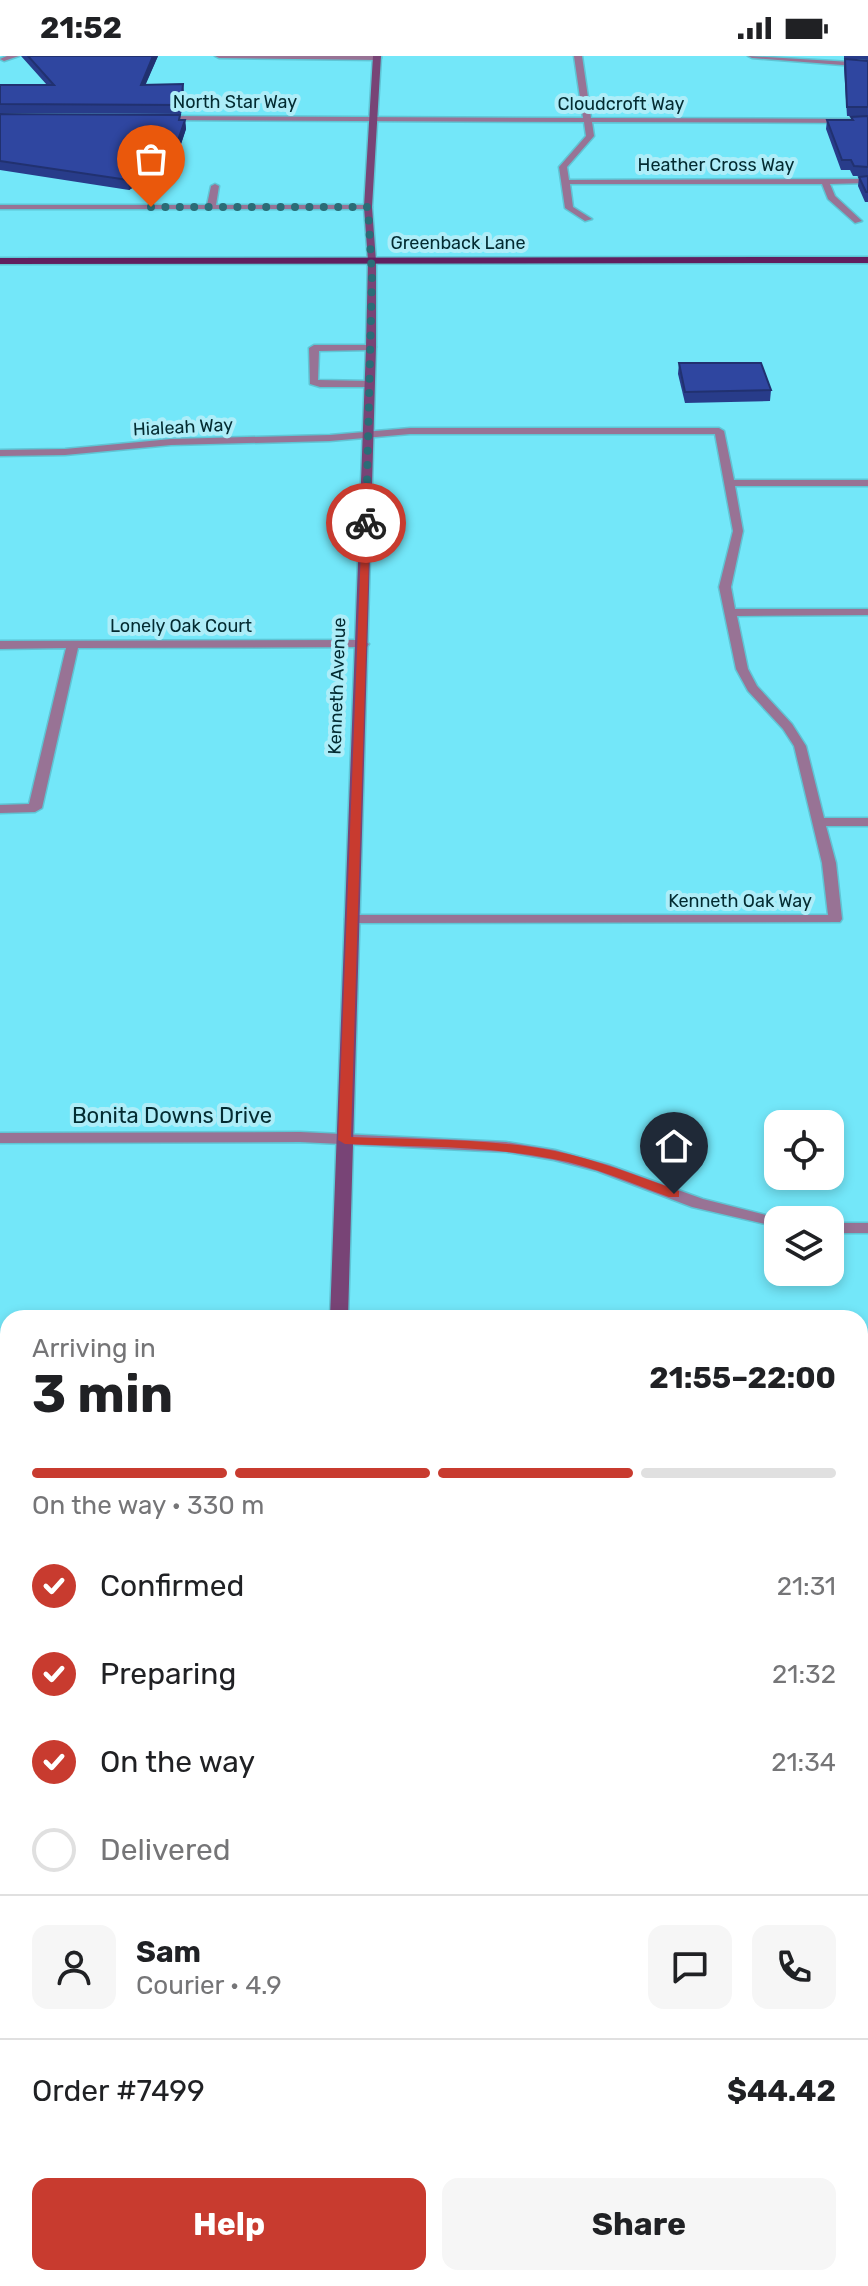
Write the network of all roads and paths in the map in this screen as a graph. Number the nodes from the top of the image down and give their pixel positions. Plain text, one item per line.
1 (15, 56) edge
2 (219, 56) edge
3 (578, 56) edge
4 (752, 56) edge
5 (377, 57) edge
6 (4, 59) dead end
7 (803, 59) edge
8 (868, 65) edge
9 (153, 118) edge
10 (374, 118) junction
11 (589, 120) junction
12 (868, 121) edge
13 (825, 181) junction
14 (868, 181) edge
15 (565, 182) junction
16 (215, 186) dead end
17 (0, 207) edge
18 (211, 207) junction
19 (368, 207) junction
20 (588, 219) dead end
21 (858, 221) dead end
22 (868, 260) edge
23 (0, 261) edge
24 (372, 261) junction
25 (371, 347) junction
26 (369, 384) junction
27 (368, 435) junction
28 (0, 453) edge
29 (729, 483) junction
30 (868, 483) edge
31 (868, 612) edge
32 (729, 613) junction
33 (363, 644) junction
34 (0, 645) edge
35 (73, 645) junction
36 (0, 809) edge
37 (820, 822) junction
38 (868, 822) edge
39 (352, 919) junction
40 (0, 1138) edge
41 (345, 1140) junction
42 (764, 1219) edge
43 (844, 1228) edge
44 (868, 1228) edge
45 (339, 1310) edge

1 - 6 street
2 - 5 street
3 - 11 street
4 - 7 street
5 - 10 main road, Kenneth Avenue
7 - 8 street
9 - 10 street, North Star Way
10 - 11 street, Cloudcroft Way
10 - 19 main road, Kenneth Avenue
11 - 12 street, Cloudcroft Way
11 - 15 street
13 - 14 street, Heather Cross Way
13 - 15 street, Heather Cross Way
13 - 21 street
15 - 20 street
16 - 18 street
17 - 18 street
18 - 19 street
19 - 24 main road, Kenneth Avenue
22 - 24 main road, Greenback Lane
23 - 24 main road, Greenback Lane
24 - 25 main road, Kenneth Avenue
25 - 26 main road, Kenneth Avenue
25 - 26 street
26 - 27 main road, Kenneth Avenue
27 - 28 street, Hialeah Way
27 - 29 street, Kenneth Oak Way
27 - 33 main road, Kenneth Avenue
29 - 30 street
29 - 32 street, Kenneth Oak Way
31 - 32 street
32 - 37 street, Kenneth Oak Way
33 - 35 street, Lonely Oak Court
33 - 39 main road, Kenneth Avenue
34 - 35 street, Lonely Oak Court
35 - 36 street
37 - 38 street
37 - 39 street, Kenneth Oak Way
39 - 41 main road, Kenneth Avenue
40 - 41 street, Bonita Downs Drive
41 - 42 street, Bonita Downs Drive
41 - 45 main road, Kenneth Avenue
43 - 44 street

